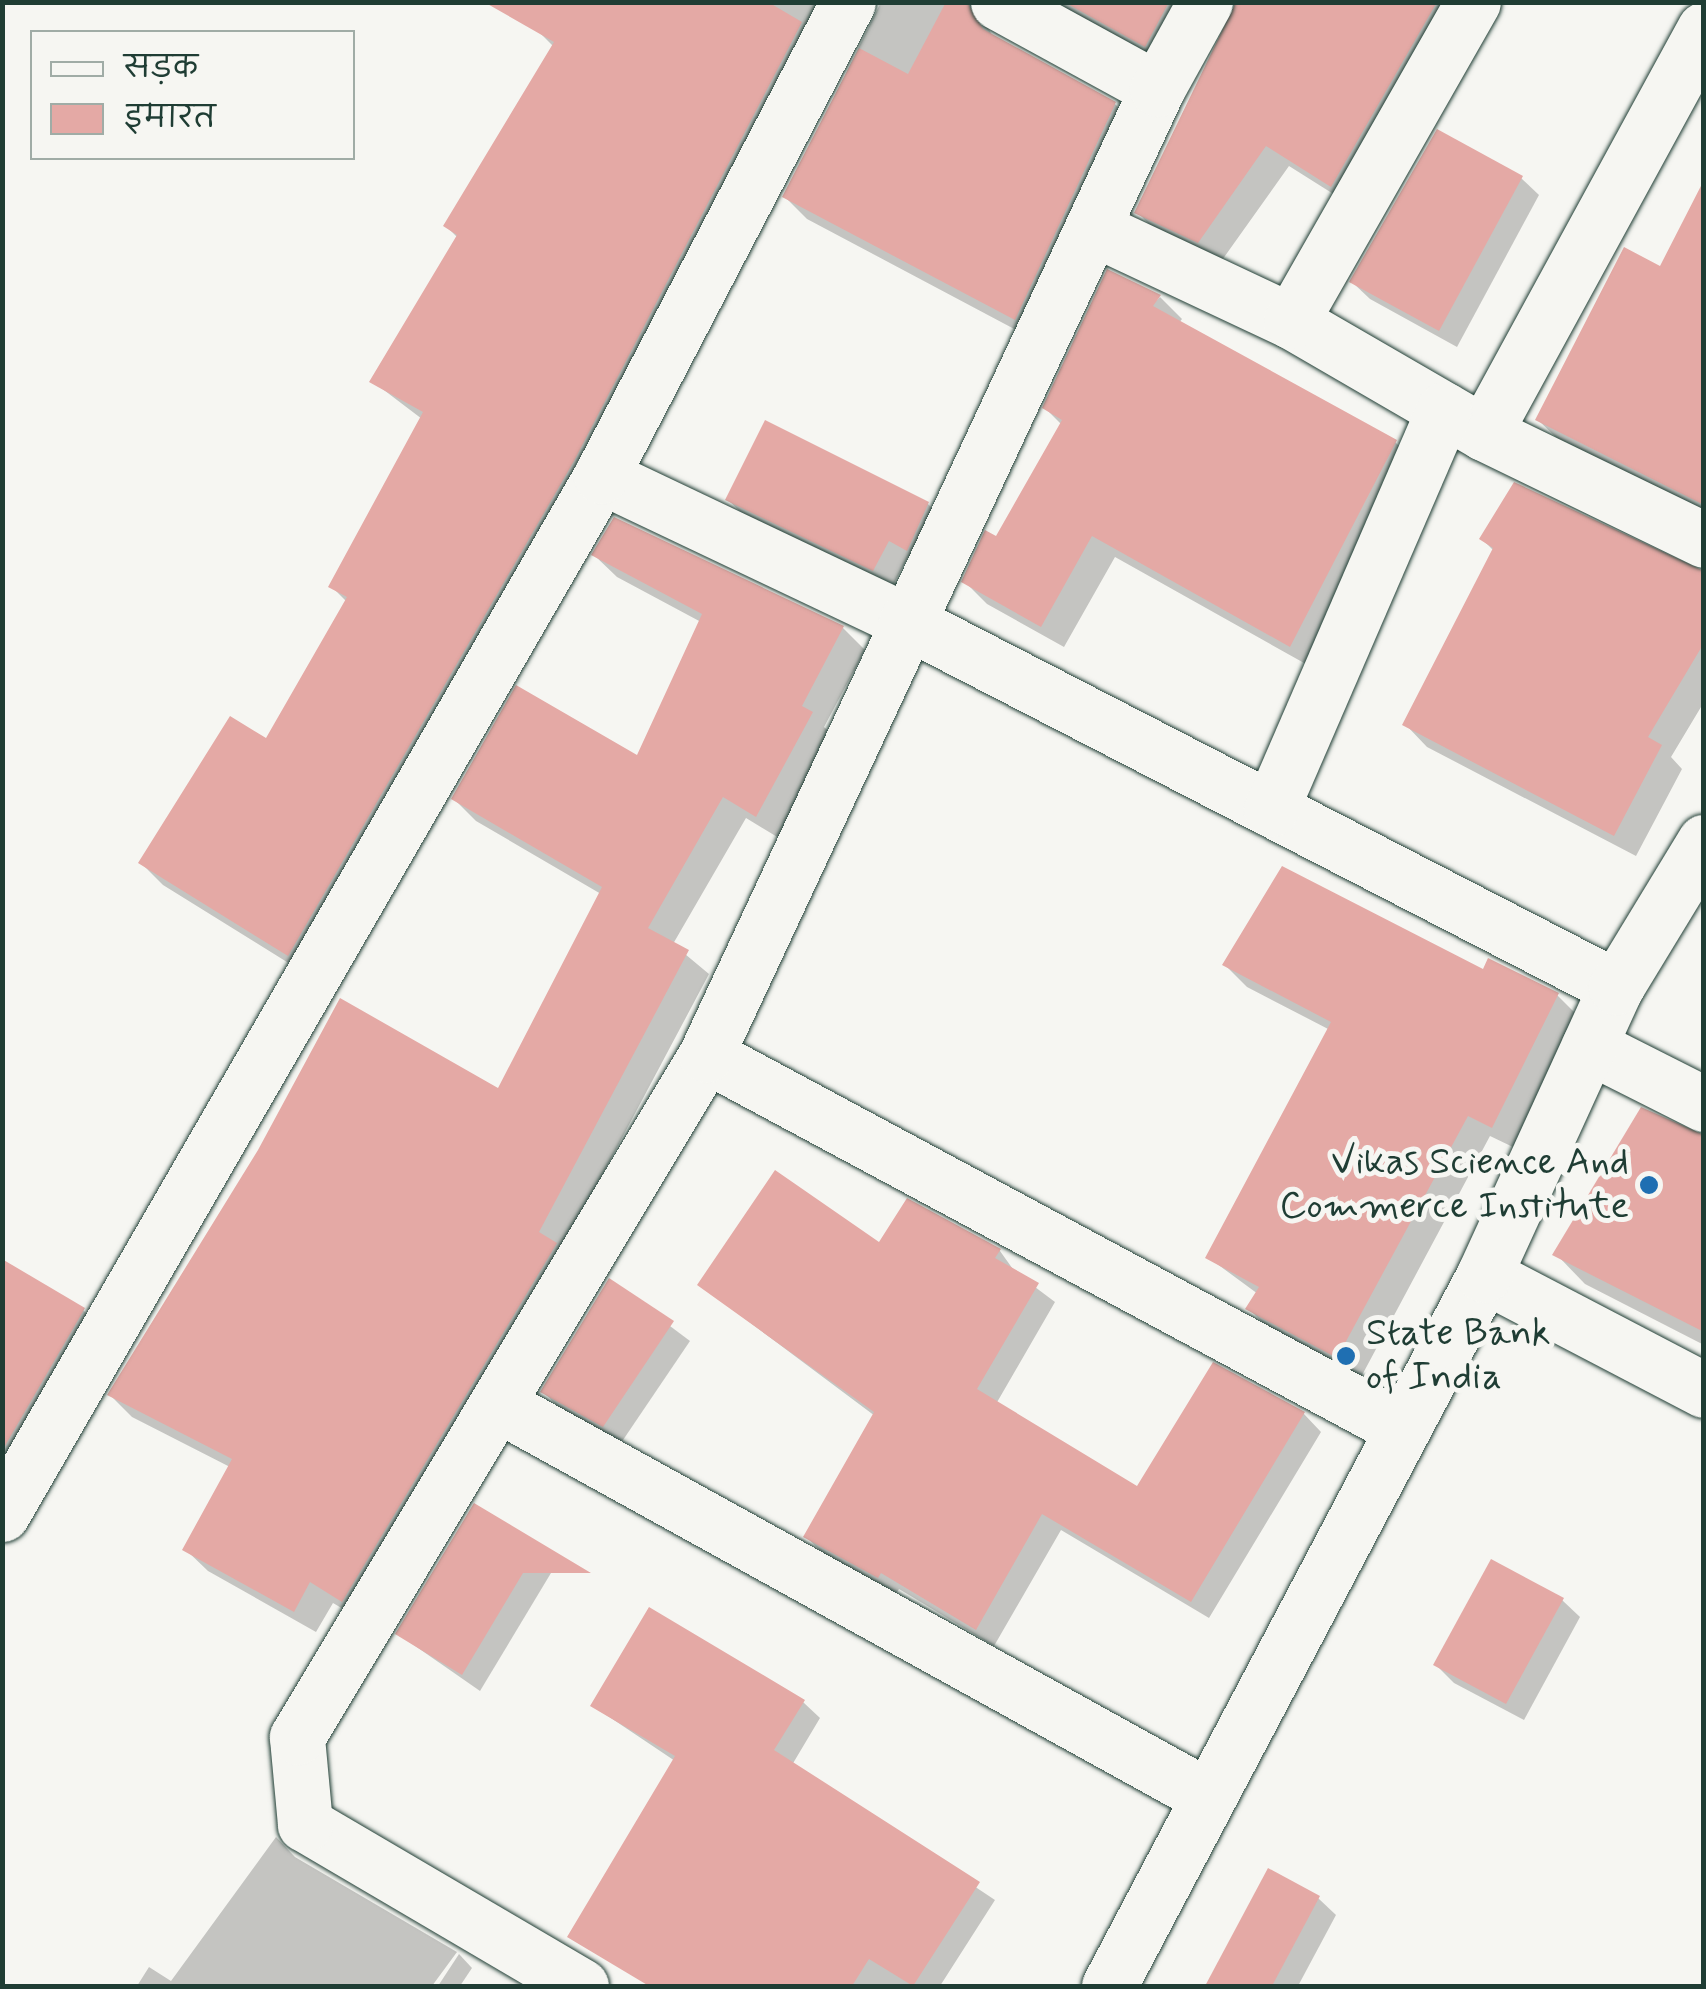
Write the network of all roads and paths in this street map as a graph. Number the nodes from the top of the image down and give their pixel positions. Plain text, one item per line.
1 (848, 2) edge
2 (998, 2) edge
3 (1204, 2) edge
4 (1474, 2) edge
5 (1704, 29) edge
6 (1157, 88) junction
7 (1093, 228) junction
8 (1291, 321) junction
9 (1464, 422) junction
10 (601, 476) junction
11 (1704, 540) edge
12 (906, 621) junction
13 (1271, 809) junction
14 (1704, 842) edge
15 (1616, 988) junction
16 (1589, 1046) junction
17 (706, 1055) junction
18 (1704, 1104) edge
19 (1484, 1275) junction
20 (1704, 1390) edge
21 (499, 1405) junction
22 (1399, 1427) junction
23 (2, 1514) edge
24 (1208, 1796) junction
25 (581, 1986) edge
26 (1109, 1986) edge

1 - 10 street
2 - 6 street
3 - 6 street
4 - 8 street
5 - 9 street
6 - 7 street
7 - 8 street
7 - 12 street
8 - 9 street
9 - 11 street
9 - 13 street
10 - 12 street
10 - 23 street
12 - 13 street
12 - 17 street
13 - 15 street
14 - 15 street
15 - 16 street
16 - 18 street
16 - 19 street
17 - 21 street
17 - 22 street
19 - 20 street
19 - 22 street
21 - 24 street
21 - 25 street
22 - 24 street
24 - 26 street

